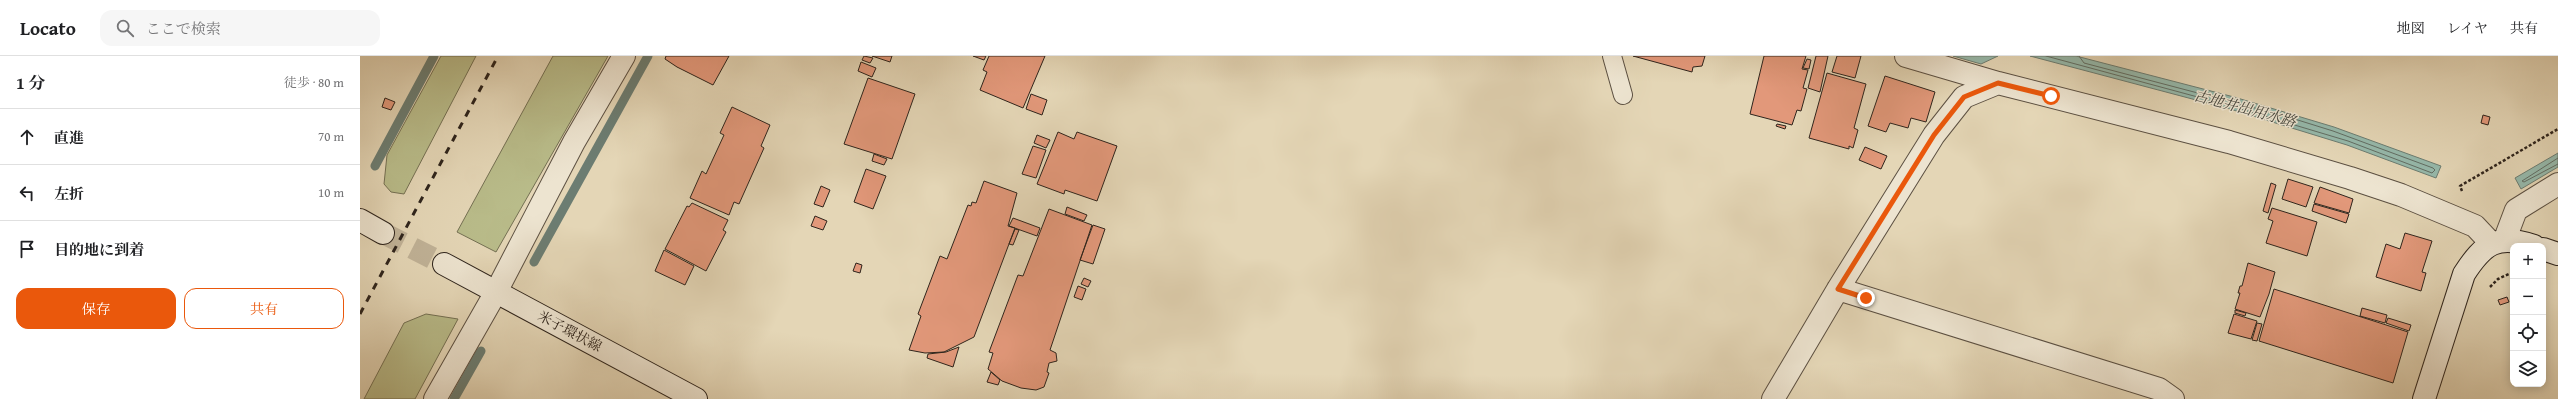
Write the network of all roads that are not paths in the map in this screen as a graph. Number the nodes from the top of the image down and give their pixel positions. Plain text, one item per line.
1 (624, 56) edge
2 (1612, 56) edge
3 (1906, 56) edge
4 (1998, 83) junction
5 (1623, 95) dead end
6 (2558, 184) edge
7 (360, 220) edge
8 (383, 233) tunnel mouth
9 (2498, 241) junction
10 (2512, 243) edge
11 (2546, 250) edge
12 (2558, 254) edge
13 (444, 264) tunnel mouth
14 (1838, 289) junction
15 (496, 292) junction
16 (435, 399) edge
17 (696, 399) edge
18 (1773, 399) edge
19 (2173, 399) edge
20 (2424, 399) edge

1 - 15 street
2 - 5 lane
3 - 4 street
4 - 9 street
4 - 14 street
6 - 9 street
7 - 8 street
9 - 10 street
9 - 20 street
11 - 12 street
13 - 15 street, 米子環状線
14 - 18 street
14 - 19 street
15 - 16 street
15 - 17 street, 米子環状線

